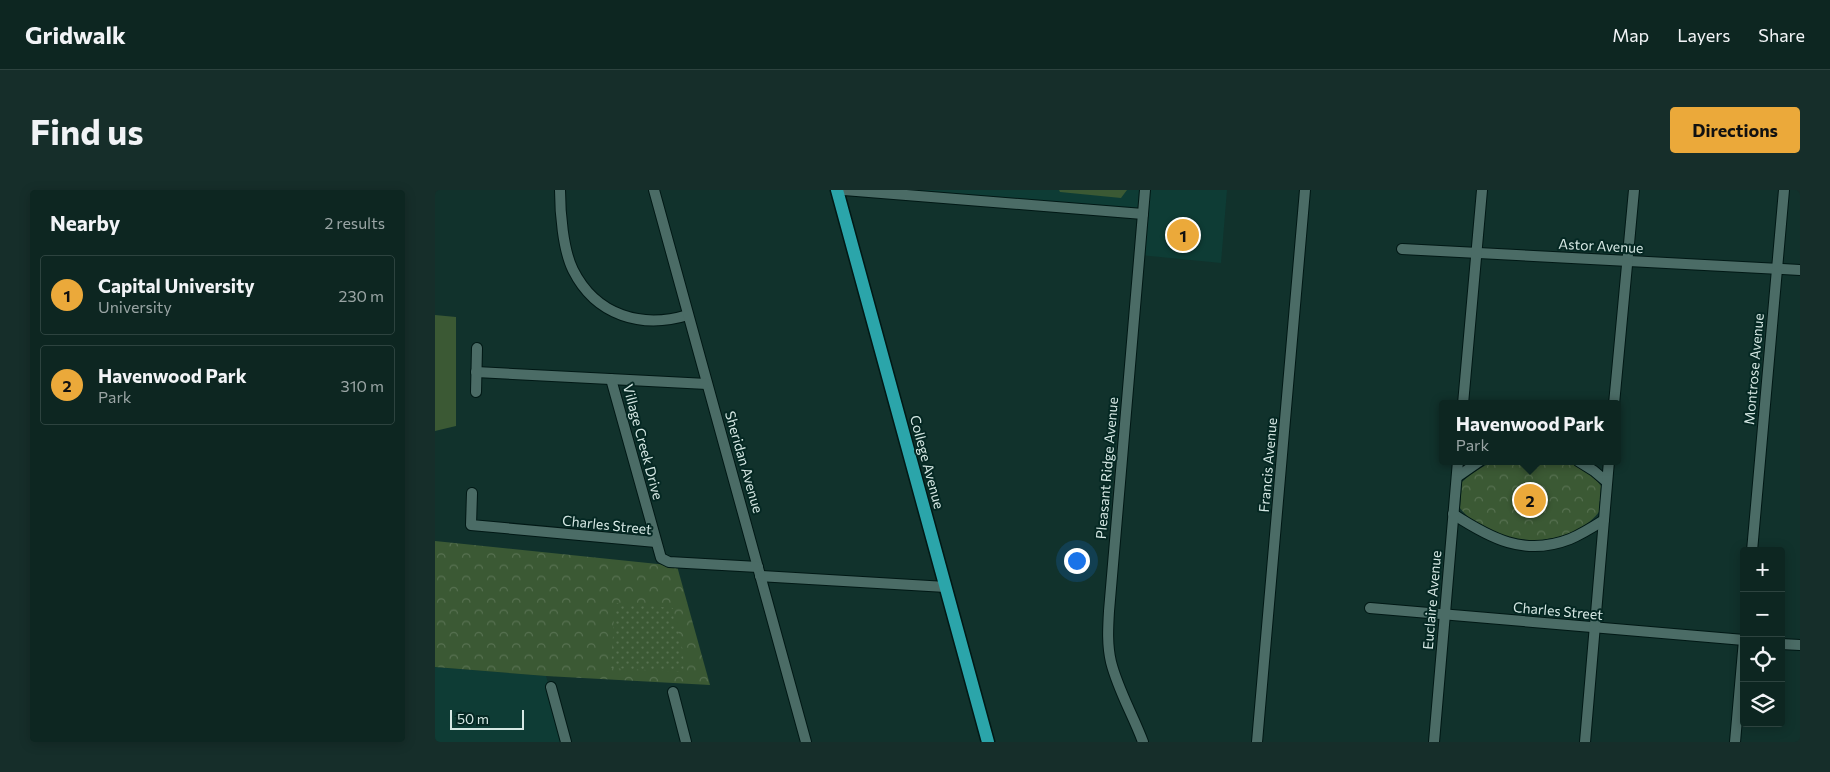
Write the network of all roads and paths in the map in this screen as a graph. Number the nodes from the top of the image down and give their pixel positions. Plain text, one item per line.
1 (560, 190) edge
2 (654, 190) edge
3 (837, 190) edge
4 (844, 190) edge
5 (1145, 190) edge
6 (1305, 190) edge
7 (1482, 190) edge
8 (1634, 190) edge
9 (1784, 190) edge
10 (1143, 214) junction
11 (1402, 249) dead end
12 (1476, 253) junction
13 (1628, 261) junction
14 (1777, 269) junction
15 (1800, 270) edge
16 (688, 316) junction
17 (477, 348) dead end
18 (476, 372) junction
19 (611, 379) junction
20 (707, 384) junction
21 (476, 392) dead end
22 (1463, 400) edge
23 (1615, 400) edge
24 (1458, 465) edge
25 (1474, 465) edge
26 (1584, 465) edge
27 (1609, 465) edge
28 (1457, 477) junction
29 (1607, 482) junction
30 (471, 494) dead end
31 (1453, 514) junction
32 (1604, 520) junction
33 (656, 542) junction
34 (1752, 547) edge
35 (759, 571) junction
36 (946, 588) junction
37 (1370, 608) dead end
38 (1445, 615) junction
39 (1595, 628) junction
40 (1740, 640) edge
41 (1785, 644) edge
42 (1800, 645) edge
43 (1740, 682) edge
44 (551, 687) dead end
45 (673, 692) dead end
46 (566, 742) edge
47 (686, 742) edge
48 (806, 742) edge
49 (988, 742) edge
50 (1143, 742) edge
51 (1257, 742) edge
52 (1434, 742) edge
53 (1585, 742) edge
54 (1735, 742) edge

1 - 16 street
2 - 16 street, Sheridan Avenue
3 - 36 main road, College Avenue
4 - 10 street
5 - 10 street, Pleasant Ridge Avenue
6 - 51 street, Francis Avenue
7 - 12 street
8 - 13 street
9 - 14 street, Montrose Avenue
10 - 50 street, Pleasant Ridge Avenue
11 - 12 street, Astor Avenue
12 - 13 street, Astor Avenue
12 - 22 street
13 - 14 street, Astor Avenue
13 - 23 street
14 - 15 street, Astor Avenue
14 - 34 street, Montrose Avenue
16 - 20 street, Sheridan Avenue
17 - 18 street
18 - 19 street, Village Creek Drive
18 - 21 street
19 - 20 street, Village Creek Drive
19 - 33 street, Village Creek Drive
20 - 35 street, Sheridan Avenue
24 - 28 street, Euclaire Avenue
25 - 28 street
26 - 29 street
27 - 29 street
28 - 31 street, Euclaire Avenue
29 - 32 street
30 - 33 street, Charles Street
31 - 32 street
31 - 38 street, Euclaire Avenue
32 - 39 street
33 - 35 street, Charles Street
35 - 36 street, Charles Street
35 - 48 street, Sheridan Avenue
36 - 49 main road, College Avenue
37 - 38 street, Charles Street
38 - 39 street, Charles Street
38 - 52 street, Euclaire Avenue
39 - 40 street, Charles Street
39 - 53 street
41 - 42 street
43 - 54 street
44 - 46 street
45 - 47 street

